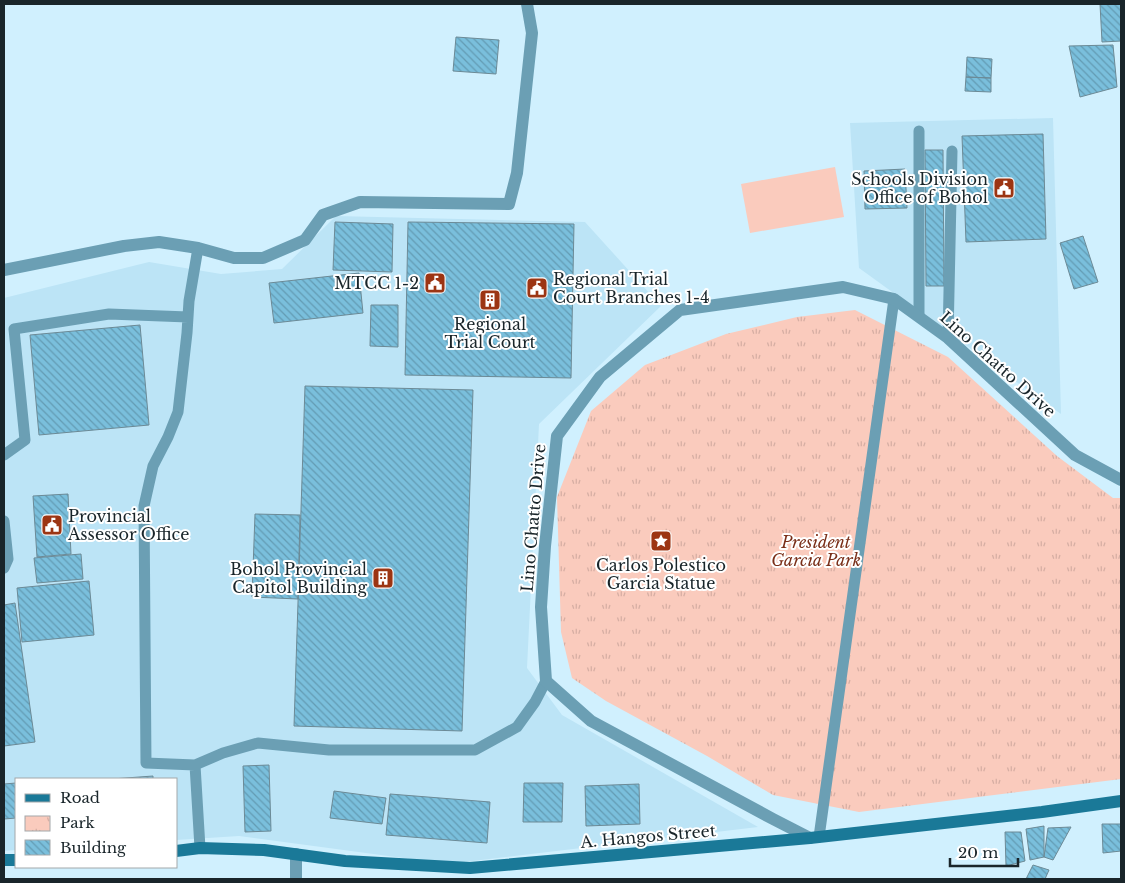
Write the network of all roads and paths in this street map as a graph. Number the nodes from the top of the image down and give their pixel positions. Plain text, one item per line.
1 (527, 4) edge
2 (919, 131) dead end
3 (952, 151) dead end
4 (198, 248) junction
5 (4, 270) edge
6 (894, 299) junction
7 (918, 316) junction
8 (188, 317) junction
9 (948, 338) junction
10 (4, 455) edge
11 (1121, 480) edge
12 (4, 522) edge
13 (4, 568) edge
14 (546, 681) junction
15 (195, 765) junction
16 (1121, 801) edge
17 (814, 837) junction
18 (200, 848) junction
19 (178, 851) edge
20 (296, 854) junction
21 (296, 879) edge

1 - 4 street
2 - 7 lane
3 - 9 lane
4 - 5 street
4 - 8 lane
6 - 7 street, Lino Chatto Drive
6 - 14 street, Lino Chatto Drive
6 - 17 lane
7 - 9 street, Lino Chatto Drive
8 - 10 lane
8 - 15 lane
9 - 11 street, Lino Chatto Drive
12 - 13 lane
14 - 15 lane
14 - 17 street
15 - 18 lane
16 - 17 street, A. Hangos Street
17 - 20 street, A. Hangos Street
18 - 19 street, A. Hangos Street
18 - 20 street, A. Hangos Street
20 - 21 street

